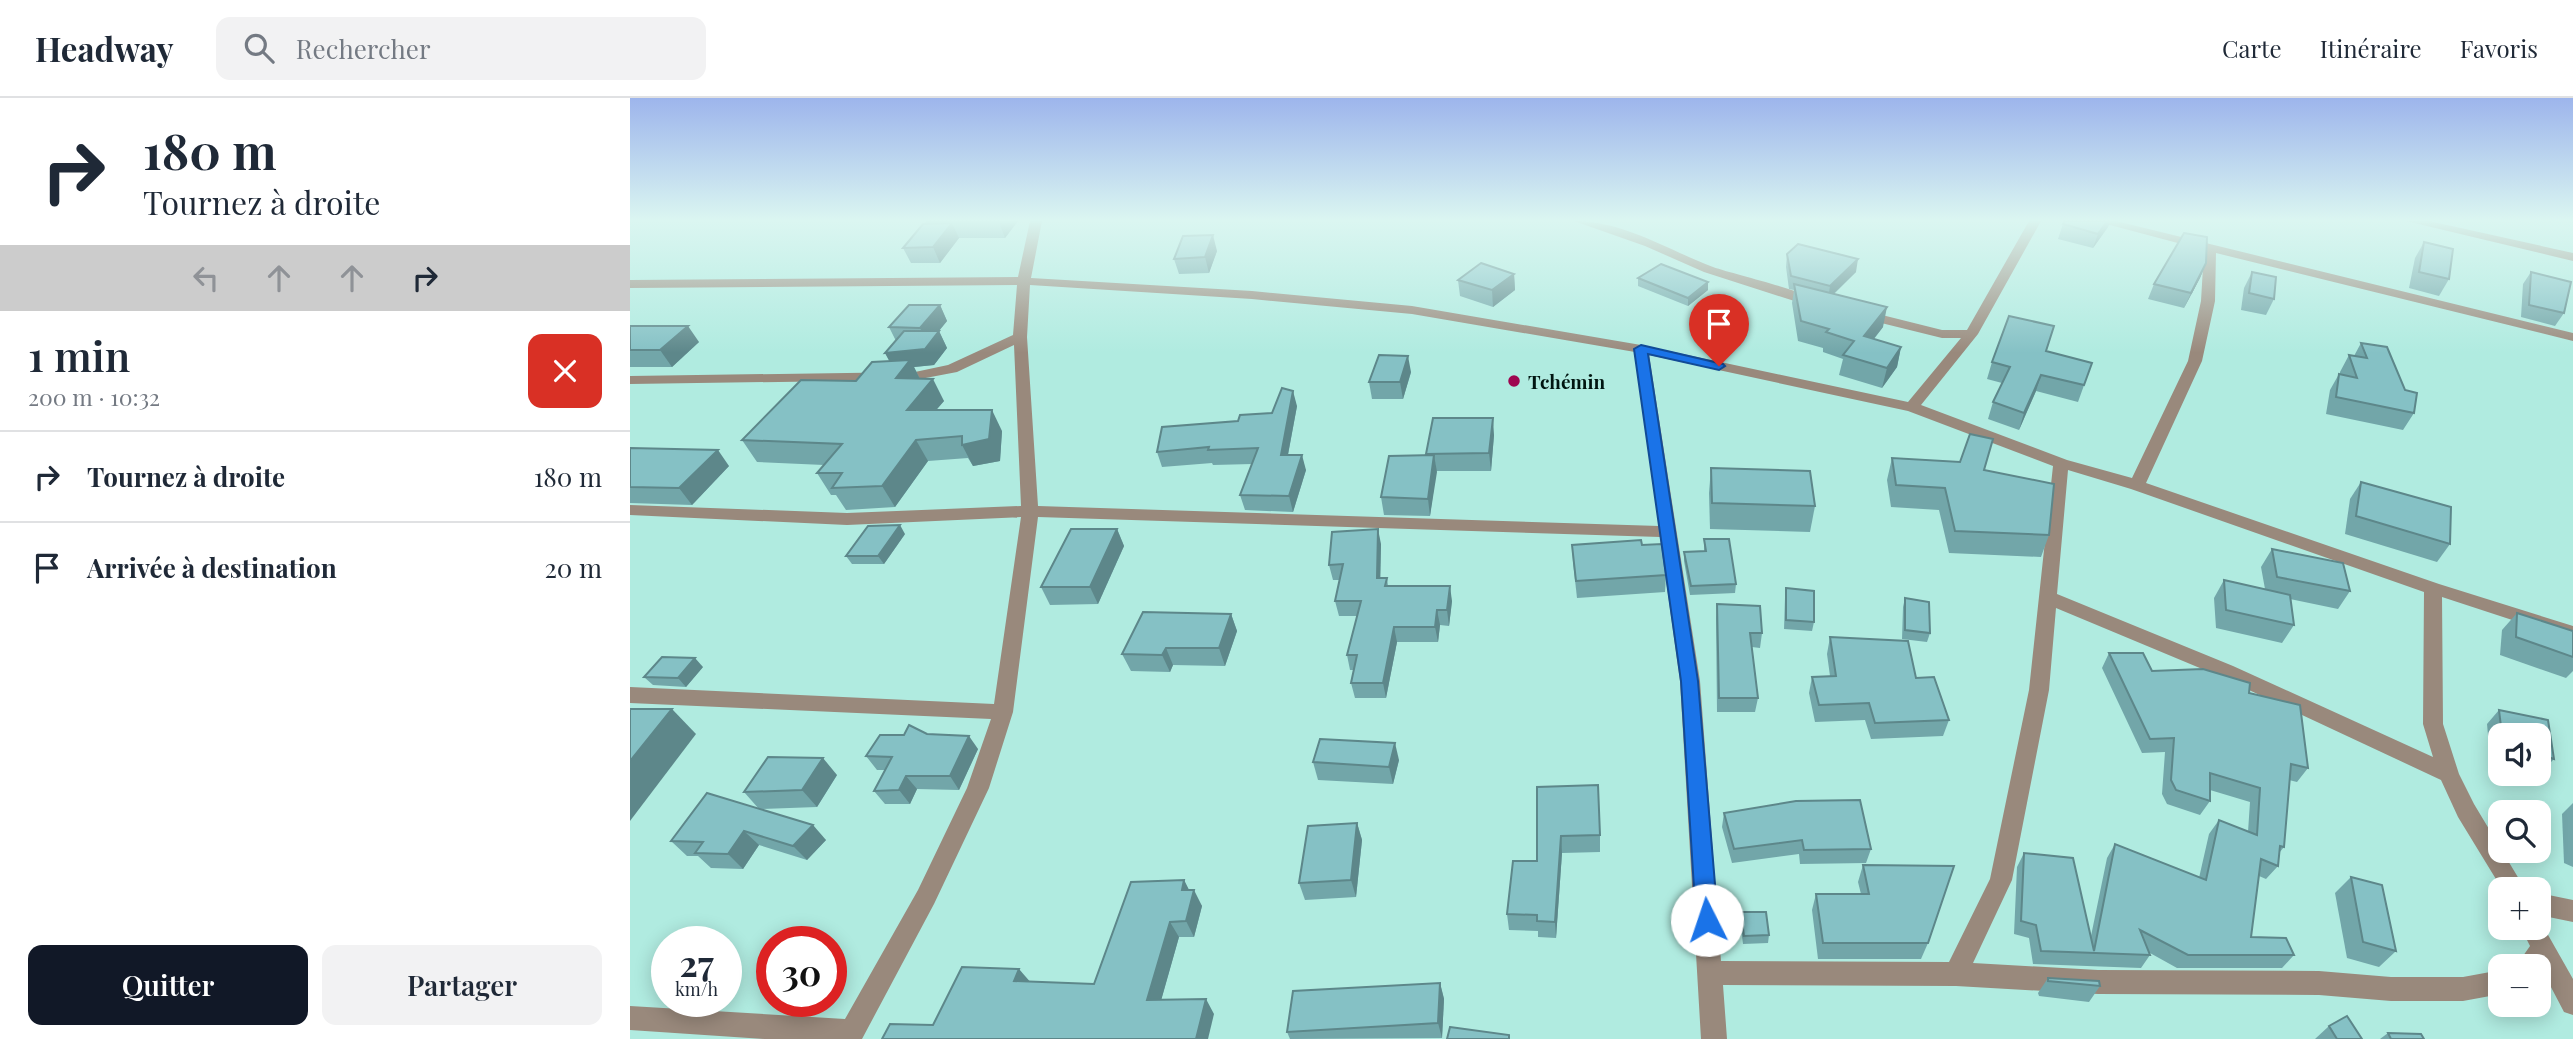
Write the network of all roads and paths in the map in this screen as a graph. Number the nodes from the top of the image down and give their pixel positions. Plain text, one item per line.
1 (1027, 265) edge
2 (1700, 265) edge
3 (2010, 265) edge
4 (2209, 265) edge
5 (2272, 265) edge
6 (1024, 281) junction
7 (630, 284) edge
8 (1830, 307) edge
9 (1854, 312) edge
10 (1971, 334) junction
11 (1020, 337) junction
12 (2573, 337) edge
13 (1641, 349) junction
14 (630, 380) edge
15 (1912, 407) junction
16 (2061, 463) junction
17 (2137, 485) junction
18 (630, 510) edge
19 (1031, 511) junction
20 (1667, 532) junction
21 (2433, 588) junction
22 (2050, 598) junction
23 (2573, 633) edge
24 (630, 695) edge
25 (1003, 712) junction
26 (2449, 774) junction
27 (2507, 877) edge
28 (2551, 906) edge
29 (2573, 911) edge
30 (2535, 947) edge
31 (1711, 973) junction
32 (1956, 974) junction
33 (2488, 984) edge
34 (2573, 1003) edge
35 (630, 1018) edge
36 (850, 1035) edge
37 (1714, 1039) edge

1 - 6 street
2 - 8 street
3 - 10 street
4 - 17 street
5 - 12 street
6 - 7 street
6 - 11 street
6 - 13 street
9 - 10 street
10 - 15 street
11 - 14 street
11 - 19 street
13 - 15 street
13 - 20 street
15 - 16 street
16 - 17 street
16 - 22 street
17 - 21 street
18 - 19 street
19 - 20 street
19 - 25 street
20 - 31 street
21 - 23 street
21 - 26 street
22 - 26 street
22 - 32 street
24 - 25 street
25 - 36 street
26 - 27 street
28 - 29 street
30 - 34 street
31 - 32 street
31 - 37 street
32 - 33 street
35 - 36 street

